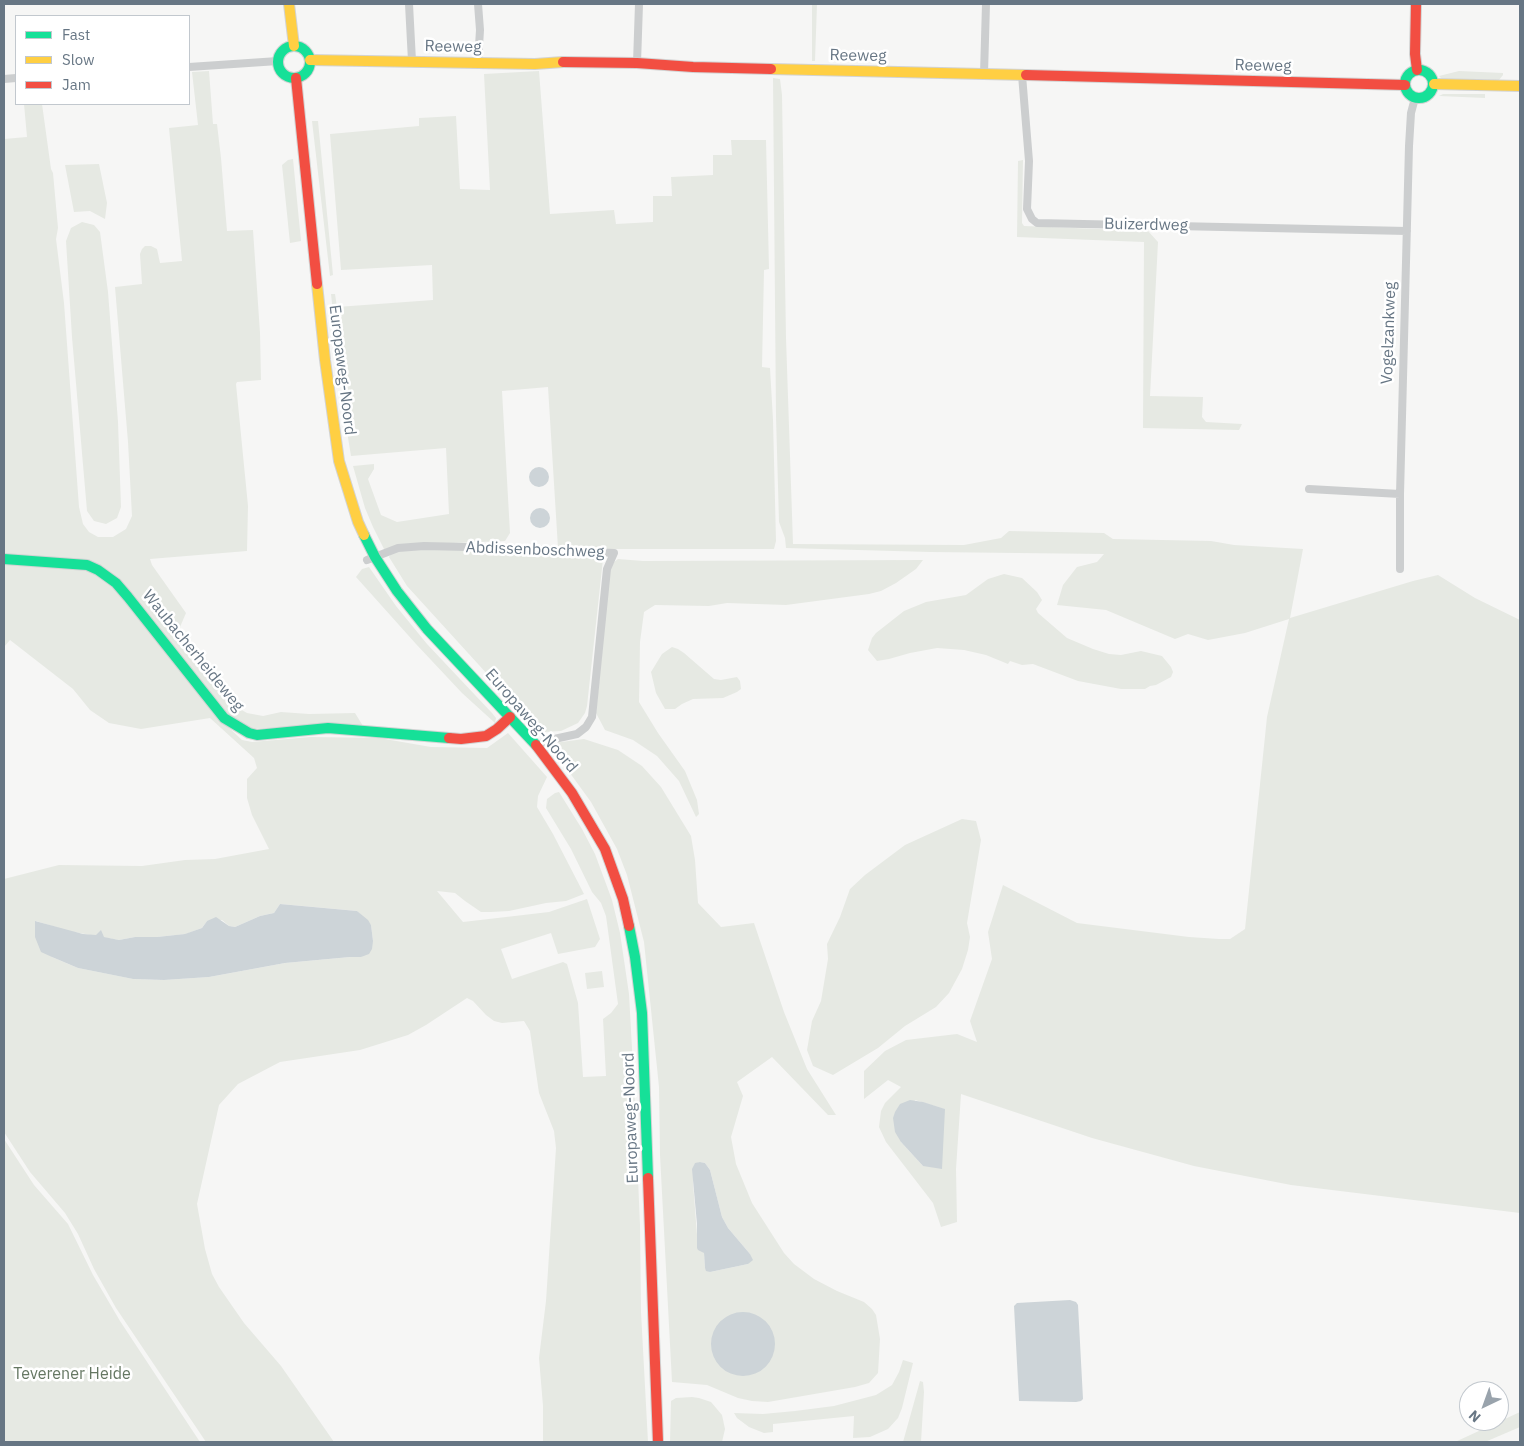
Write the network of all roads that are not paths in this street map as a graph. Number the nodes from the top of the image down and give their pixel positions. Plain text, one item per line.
1 (289, 4) edge
2 (410, 4) edge
3 (478, 4) edge
4 (639, 4) edge
5 (986, 4) edge
6 (1416, 4) edge
7 (294, 46) junction
8 (310, 60) junction
9 (278, 61) junction
10 (412, 61) junction
11 (478, 62) junction
12 (637, 63) junction
13 (190, 66) edge
14 (1417, 70) junction
15 (984, 74) junction
16 (1022, 75) junction
17 (296, 78) junction
18 (1434, 84) junction
19 (1405, 85) junction
20 (1520, 86) edge
21 (1415, 98) junction
22 (1407, 231) junction
23 (1309, 489) dead end
24 (1400, 494) junction
25 (4, 559) edge
26 (371, 559) junction
27 (1400, 568) dead end
28 (510, 717) junction
29 (538, 747) junction
30 (658, 1442) edge

1 - 7 street
2 - 10 street
3 - 11 street
4 - 12 street
5 - 15 street
6 - 14 street
7 - 8 street
7 - 9 street
8 - 10 street, Reeweg
8 - 17 street
9 - 13 street
9 - 17 street
10 - 11 street, Reeweg
11 - 12 street, Reeweg
12 - 15 street, Reeweg
14 - 18 street
14 - 19 street
15 - 16 street, Reeweg
16 - 19 street, Reeweg
16 - 22 street, Buizerdweg
17 - 26 street, Europaweg-Noord
18 - 20 street
18 - 21 street
19 - 21 street
21 - 22 street, Vogelzankweg
22 - 24 street, Vogelzankweg
23 - 24 street
24 - 27 street, Vogelzankweg
25 - 28 street, Waubacherheideweg
26 - 28 street, Europaweg-Noord
26 - 29 street, Abdissenboschweg
28 - 29 street, Europaweg-Noord
29 - 30 street, Europaweg-Noord

